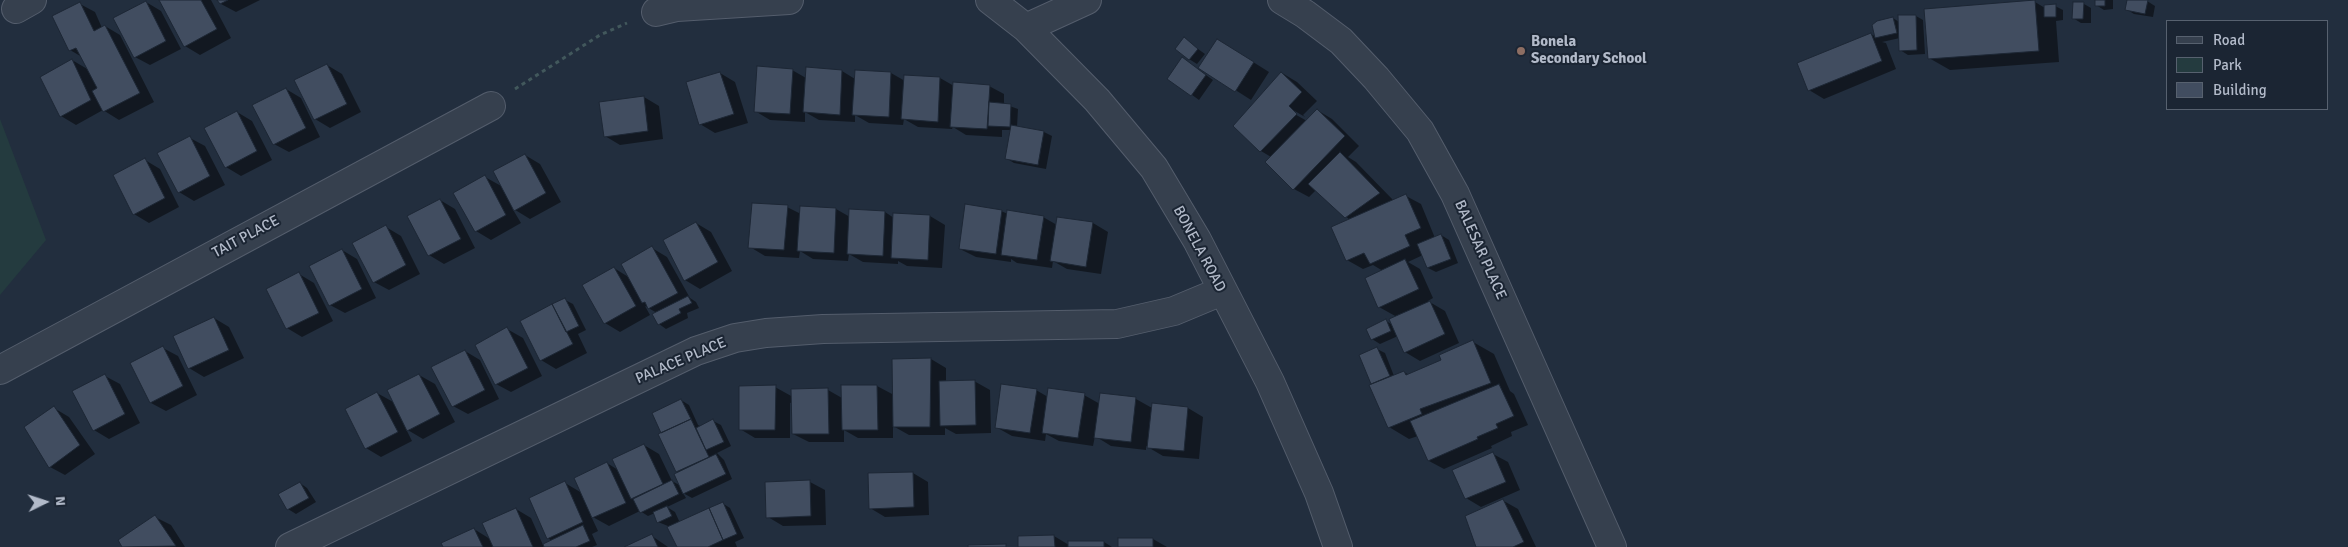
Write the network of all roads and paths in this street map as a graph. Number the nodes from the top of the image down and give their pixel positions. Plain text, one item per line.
1 (789, 0) edge
2 (990, 0) edge
3 (1087, 0) edge
4 (1282, 0) edge
5 (656, 12) joint
6 (1026, 28) junction
7 (491, 106) joint
8 (1222, 291) junction
9 (0, 370) edge
10 (290, 547) edge
11 (1338, 547) edge
12 (1612, 547) edge

1 - 5 street
2 - 6 street, BONELA ROAD
3 - 6 street
4 - 12 street, BALESAR PLACE
5 - 7 path
6 - 8 street, BONELA ROAD
7 - 9 street, TAIT PLACE
8 - 10 street, PALACE PLACE
8 - 11 street, BONELA ROAD

